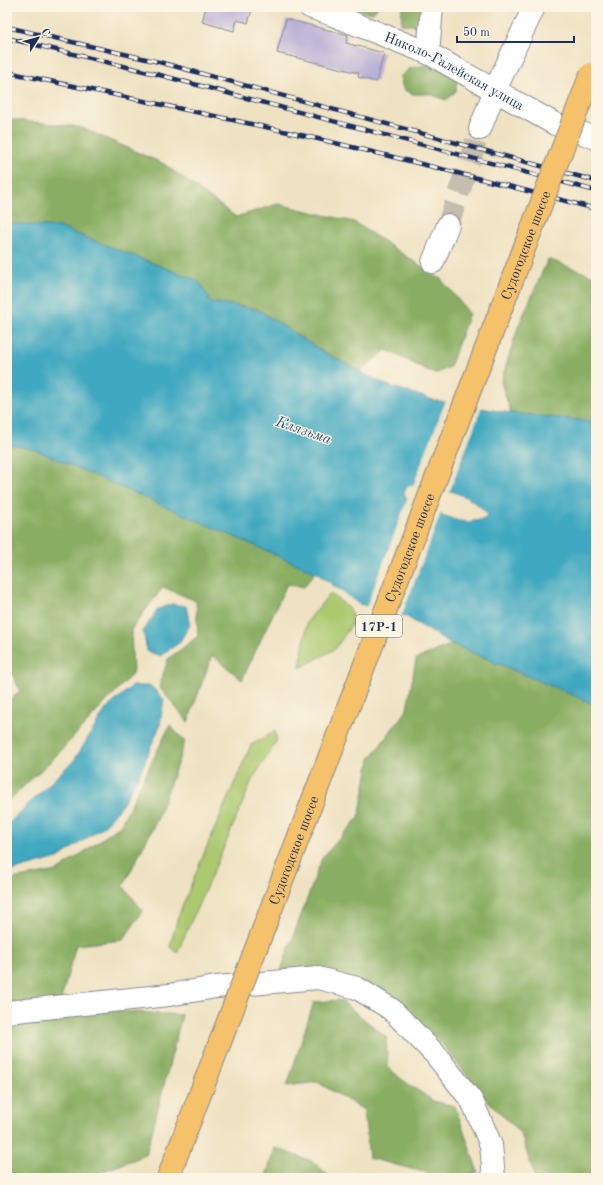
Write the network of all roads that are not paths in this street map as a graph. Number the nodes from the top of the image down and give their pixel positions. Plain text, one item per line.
1 (310, 7) edge
2 (432, 7) edge
3 (534, 7) edge
4 (428, 53) junction
5 (591, 74) dead end
6 (495, 90) junction
7 (480, 129) tunnel mouth
8 (596, 138) edge
9 (448, 225) tunnel mouth
10 (434, 262) dead end
11 (7, 1012) edge
12 (168, 1178) edge
13 (494, 1178) edge

1 - 4 street, Николо-Галейская улица
2 - 4 street
3 - 6 street
4 - 6 street, Николо-Галейская улица
5 - 12 main road, Судогодское шоссе / 17Р-1, bridge
6 - 7 street
6 - 8 street, Николо-Галейская улица
9 - 10 street
11 - 13 street

